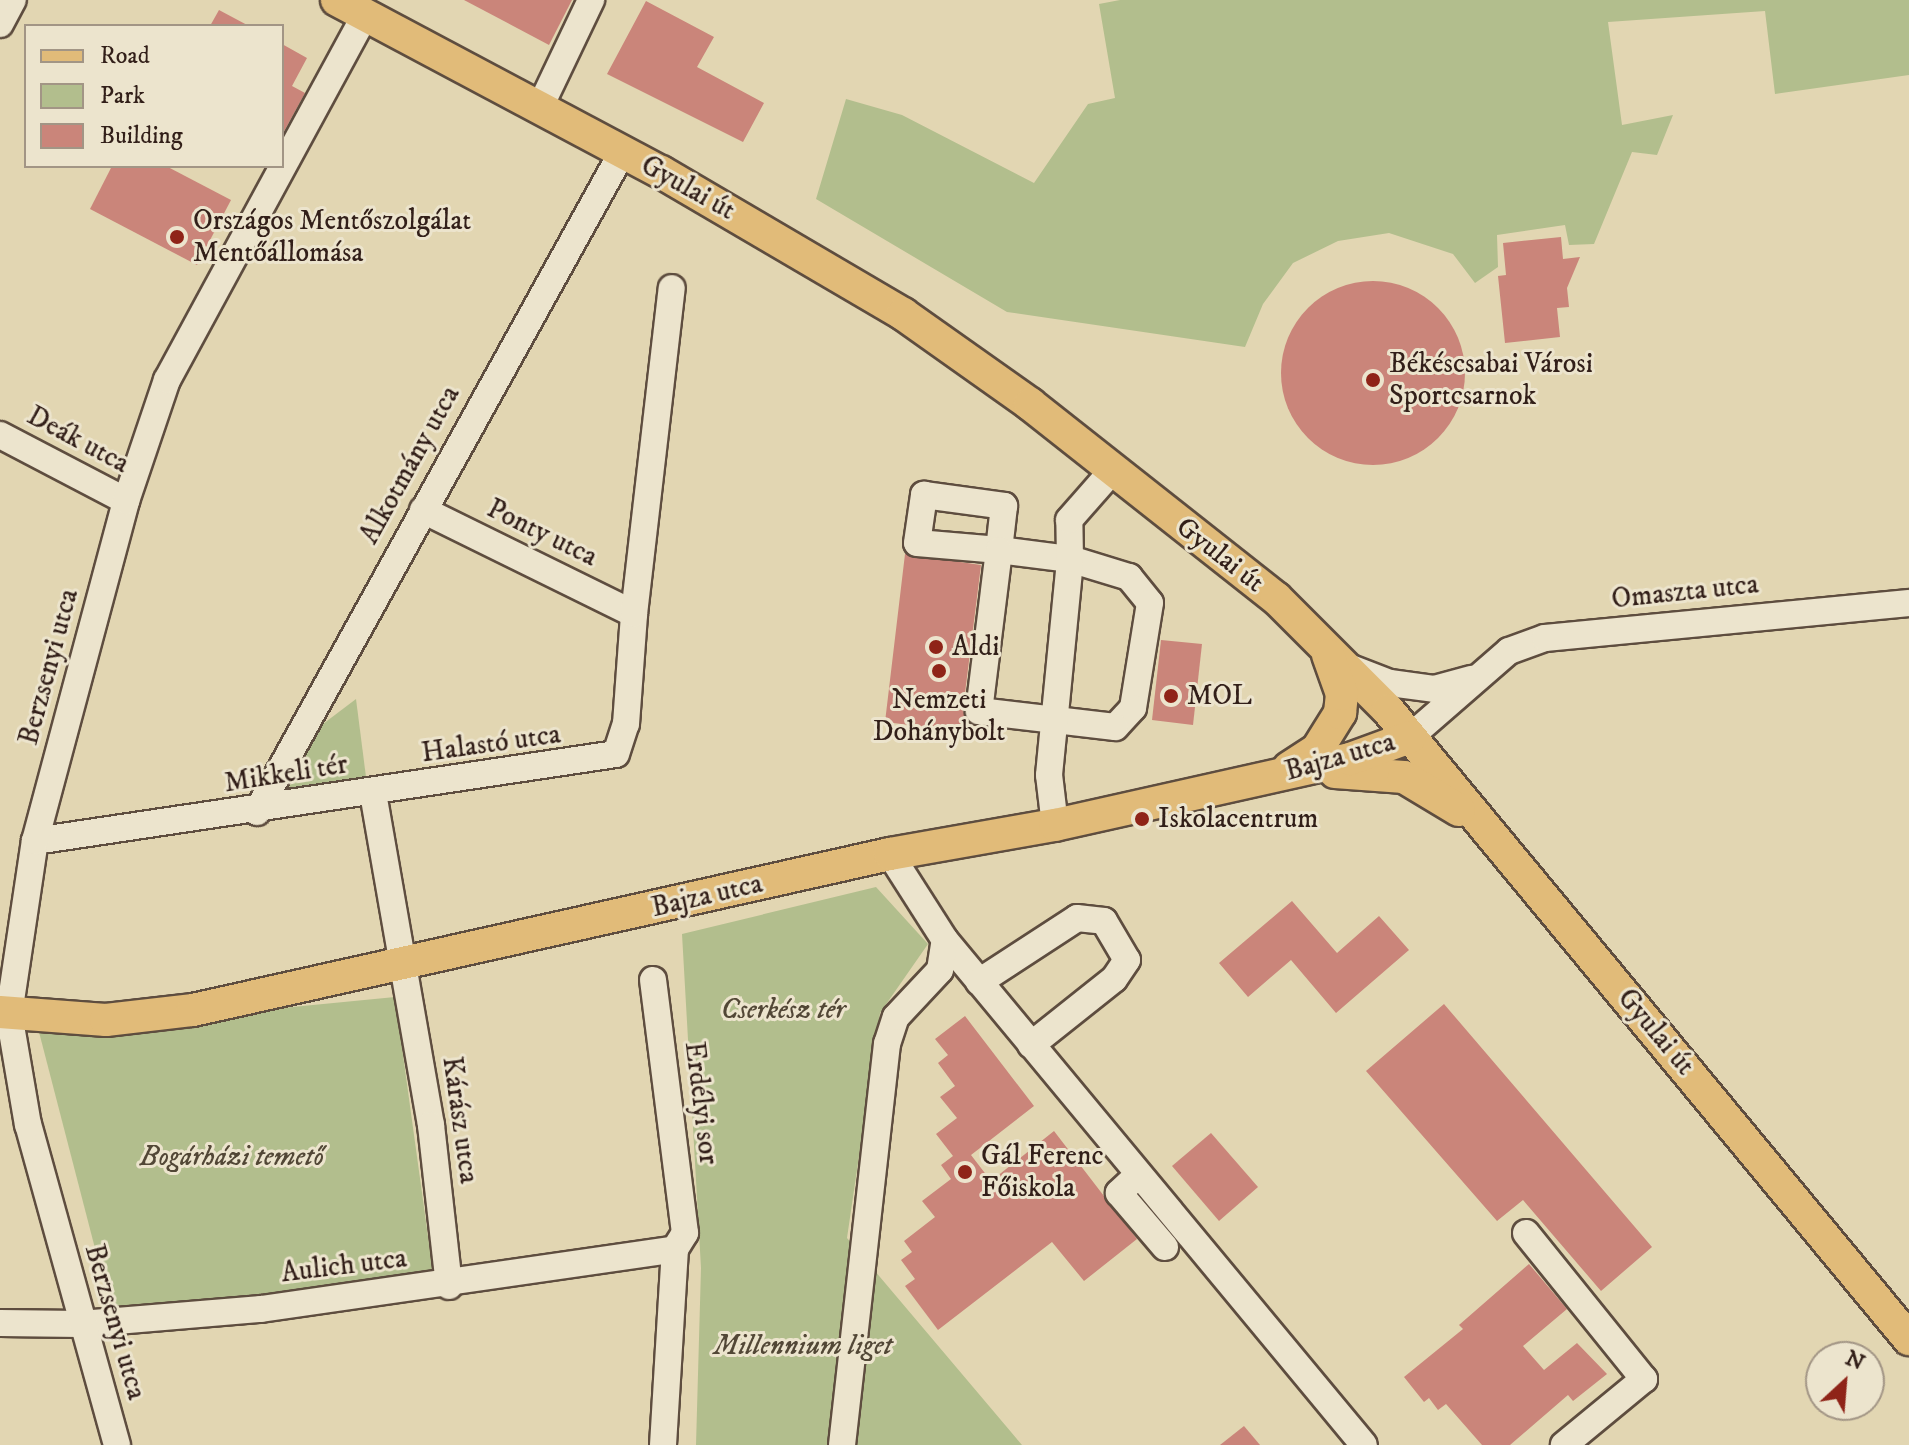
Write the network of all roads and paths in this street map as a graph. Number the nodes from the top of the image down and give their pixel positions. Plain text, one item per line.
1 (13, 0) edge
2 (337, 0) edge
3 (591, 0) edge
4 (366, 14) junction
5 (0, 24) edge
6 (540, 107) junction
7 (623, 151) junction
8 (284, 164) edge
9 (282, 168) edge
10 (672, 288) dead end
11 (0, 435) edge
12 (1113, 470) junction
13 (126, 501) junction
14 (423, 510) junction
15 (1070, 559) junction
16 (1909, 603) edge
17 (634, 614) junction
18 (1322, 641) junction
19 (1346, 666) junction
20 (1480, 677) junction
21 (1056, 724) junction
22 (1410, 737) junction
23 (1280, 774) junction
24 (373, 793) junction
25 (257, 812) junction
26 (1055, 825) junction
27 (1491, 833) junction
28 (35, 841) junction
29 (890, 854) junction
30 (945, 940) junction
31 (400, 966) junction
32 (653, 980) dead end
33 (979, 982) junction
34 (4, 1013) edge
35 (1031, 1045) junction
36 (1137, 1176) junction
37 (1526, 1233) dead end
38 (680, 1241) junction
39 (1165, 1247) dead end
40 (449, 1286) junction
41 (0, 1323) edge
42 (81, 1324) junction
43 (1909, 1339) edge
44 (117, 1445) edge
45 (663, 1445) edge
46 (842, 1445) edge
47 (1364, 1445) edge
48 (1564, 1445) edge

1 - 5 street
2 - 4 main road, Gyulai út
3 - 6 street
4 - 6 main road, Gyulai út
4 - 8 street, Berzsenyi utca
6 - 7 main road, Gyulai út
7 - 12 main road, Gyulai út
7 - 14 street, Alkotmány utca
9 - 13 street, Berzsenyi utca
10 - 17 street
11 - 13 street, Deák utca
12 - 15 street
12 - 18 main road, Gyulai út
13 - 28 street, Berzsenyi utca
14 - 17 street, Ponty utca
14 - 25 street, Alkotmány utca
15 - 21 street
15 - 21 street
15 - 21 street
16 - 20 street, Omaszta utca
17 - 24 street, Halastó utca
18 - 19 main road, Gyulai út
18 - 23 main road
19 - 20 street, Omaszta utca
19 - 22 main road, Gyulai út
20 - 22 street, Omaszta utca
21 - 26 street
22 - 23 main road, Bajza utca
22 - 27 main road, Gyulai út
23 - 26 main road, Bajza utca
23 - 27 main road
24 - 25 street, Mikkeli tér
24 - 31 street, Mikkeli tér
25 - 28 street, Mikkeli tér
26 - 29 main road, Bajza utca
27 - 43 main road, Gyulai út
28 - 34 street, Berzsenyi utca
29 - 30 street
29 - 31 main road, Bajza utca
30 - 33 street
30 - 46 street
31 - 34 main road, Bajza utca
31 - 40 street, Kárász utca
32 - 38 street, Erdélyi sor
33 - 35 street
33 - 35 street
34 - 42 street, Berzsenyi utca
35 - 36 street
36 - 39 street
36 - 47 street
37 - 48 street
38 - 40 street, Aulich utca
38 - 45 street, Erdélyi sor
40 - 42 street, Aulich utca
41 - 42 street, Aulich utca
42 - 44 street, Berzsenyi utca

